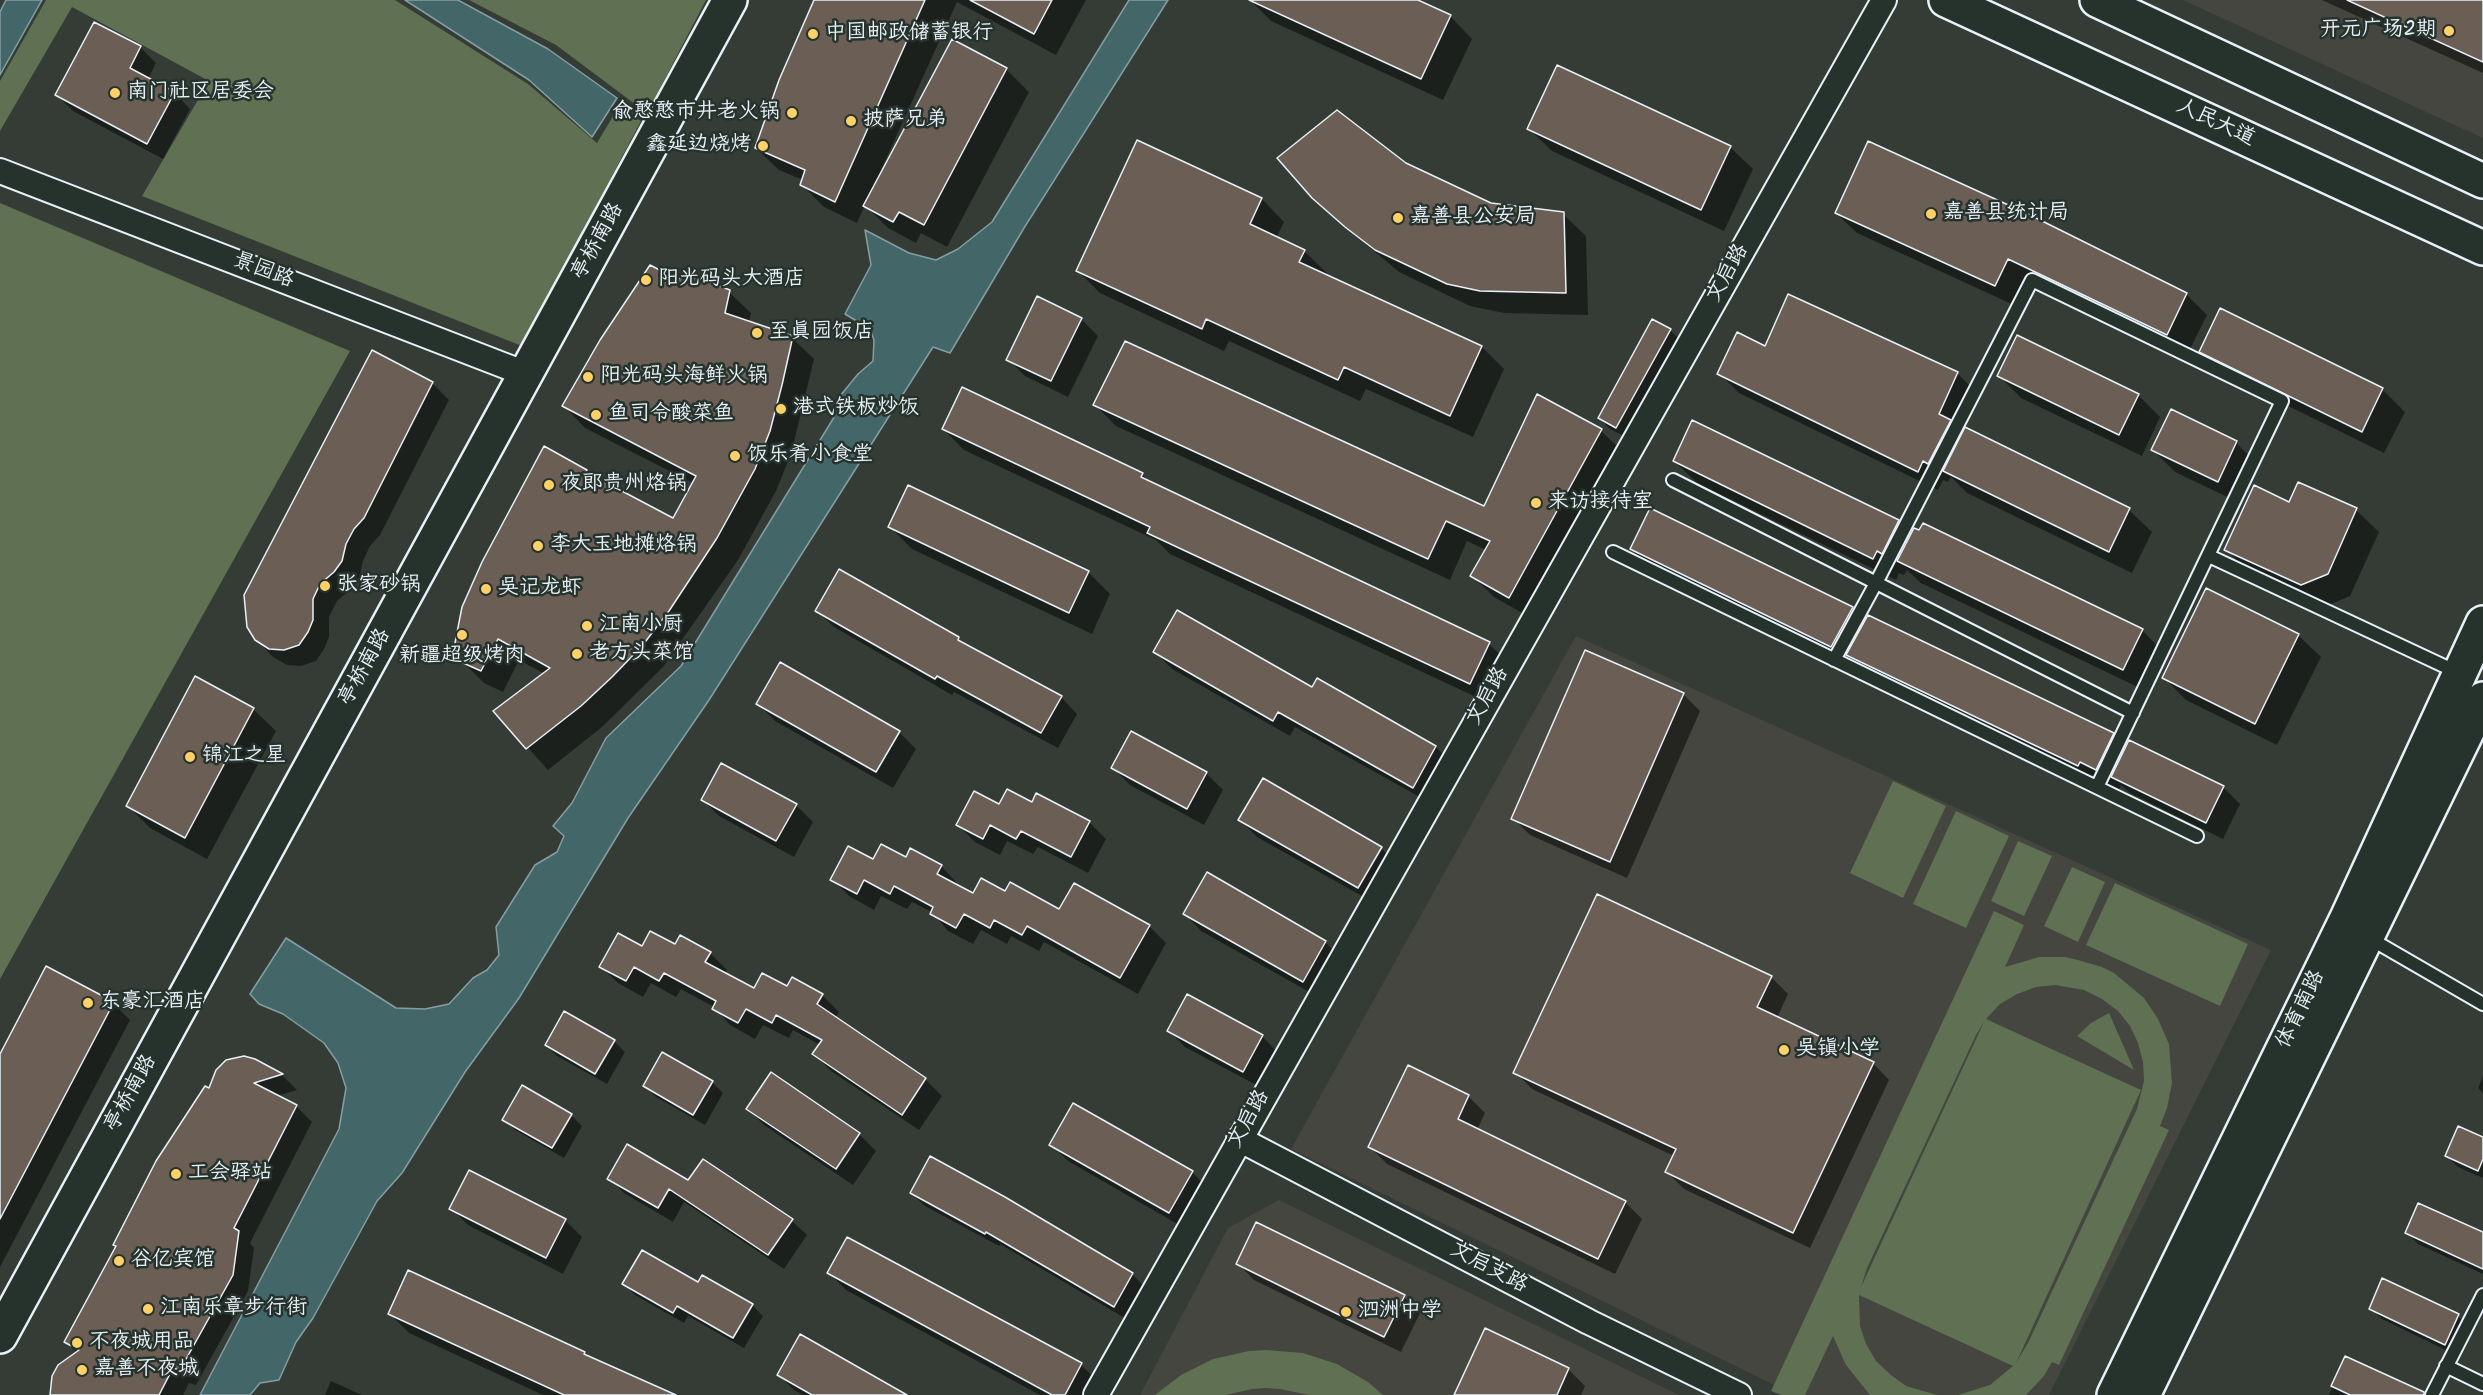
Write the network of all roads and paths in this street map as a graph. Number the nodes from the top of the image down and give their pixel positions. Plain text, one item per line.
1 (730, 0) edge
2 (1884, 0) edge
3 (1946, 0) edge
4 (2097, 0) edge
5 (0, 171) edge
6 (2483, 182) edge
7 (2483, 248) edge
8 (526, 374) junction
9 (1673, 480) dead end
10 (1613, 552) dead end
11 (2209, 556) junction
12 (1876, 583) junction
13 (2483, 623) edge
14 (1834, 660) junction
15 (2460, 674) junction
16 (2483, 699) edge
17 (2133, 713) junction
18 (2097, 787) junction
19 (2197, 836) dead end
20 (2368, 937) junction
21 (2483, 1004) edge
22 (1239, 1139) junction
23 (2483, 1294) edge
24 (0, 1335) edge
25 (2446, 1366) junction
26 (2483, 1384) edge
27 (1096, 1395) edge
28 (1739, 1395) edge
29 (2114, 1395) edge
30 (2143, 1395) edge
31 (2432, 1395) edge

1 - 8 main road, 亭桥南路
2 - 22 street, 文启路
3 - 7 main road, 人民大道
4 - 6 main road
5 - 8 street, 景园路
8 - 24 main road, 亭桥南路
9 - 12 lane
10 - 14 lane
11 - 12 lane
11 - 15 lane
11 - 17 lane
12 - 14 lane
12 - 17 lane
13 - 15 main road, 体育南路
14 - 18 lane
15 - 29 main road, 体育南路
16 - 20 main road, 体育南路
17 - 18 lane
18 - 19 lane
20 - 21 lane
20 - 30 main road, 体育南路
22 - 27 street, 文启路
22 - 28 street, 文启支路
23 - 25 lane
25 - 26 lane
25 - 31 lane

